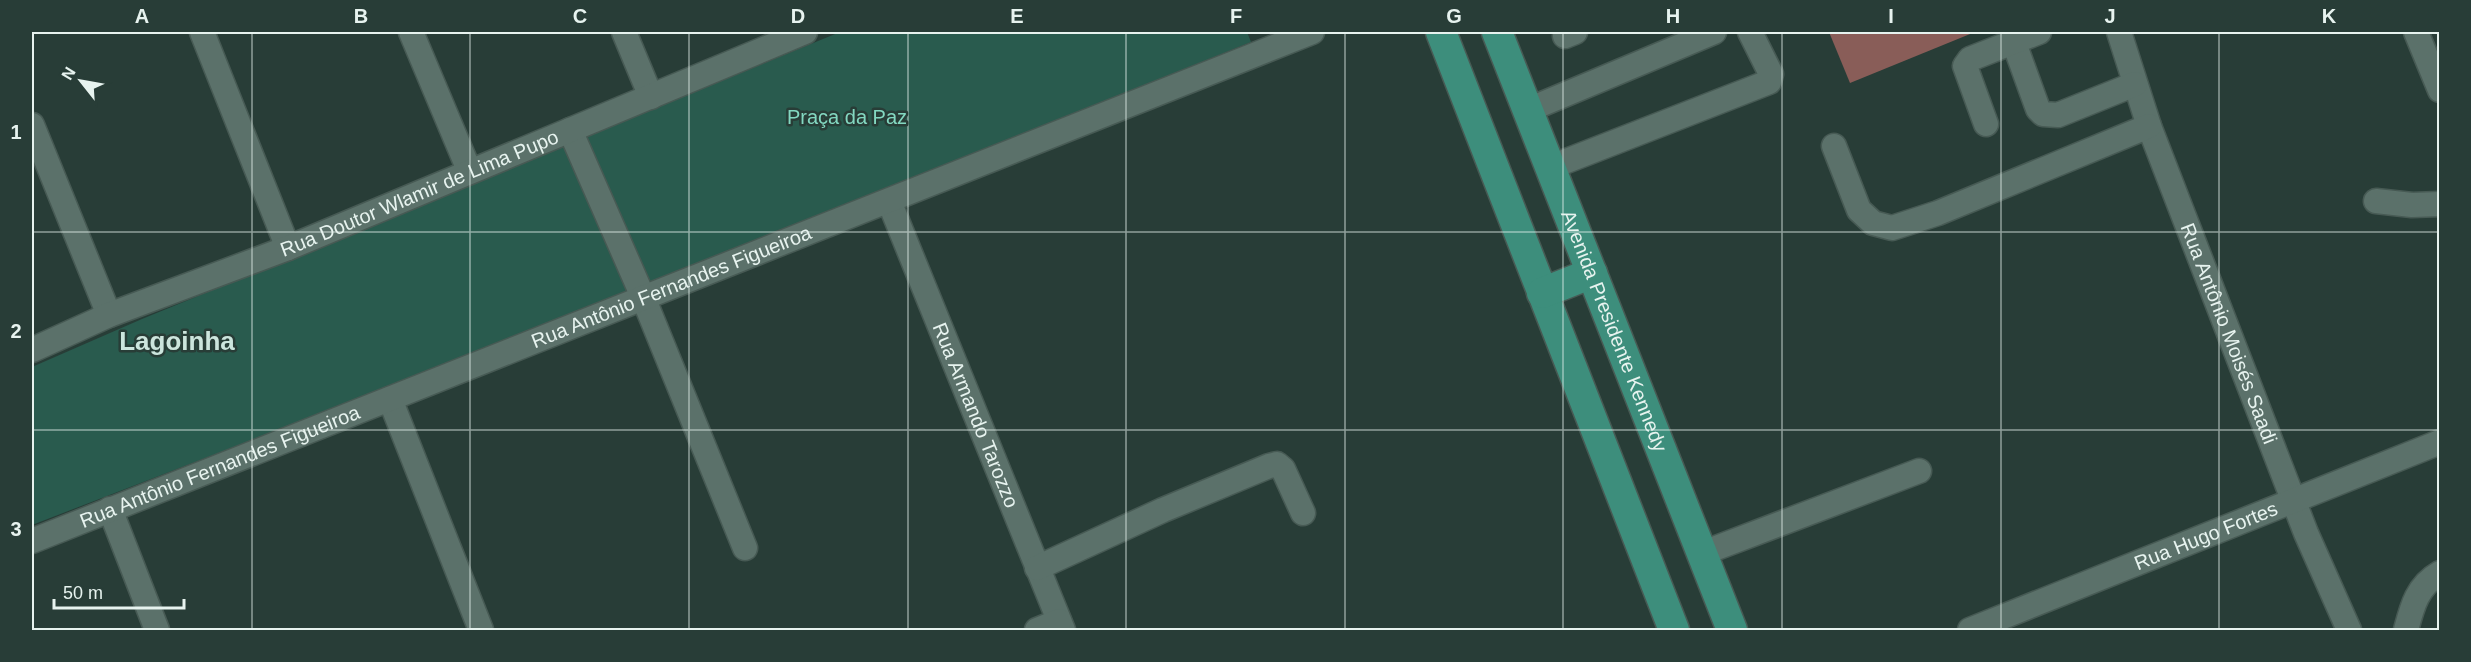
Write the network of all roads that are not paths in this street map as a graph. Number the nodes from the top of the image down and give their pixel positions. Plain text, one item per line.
1 (202, 32) edge
2 (411, 32) edge
3 (624, 32) edge
4 (806, 32) edge
5 (1312, 32) edge
6 (1441, 32) edge
7 (1497, 32) edge
8 (1714, 32) edge
9 (1750, 32) edge
10 (2039, 32) edge
11 (2119, 32) edge
12 (2416, 32) edge
13 (2013, 40) junction
14 (2135, 84) junction
15 (2439, 90) edge
16 (651, 97) junction
17 (1528, 110) junction
18 (1986, 124) dead end
19 (32, 125) edge
20 (2149, 126) junction
21 (570, 130) junction
22 (1834, 146) dead end
23 (1551, 167) junction
24 (469, 170) junction
25 (889, 201) junction
26 (2376, 201) dead end
27 (2439, 204) edge
28 (288, 248) junction
29 (1592, 273) junction
30 (1542, 293) junction
31 (643, 297) junction
32 (109, 315) junction
33 (32, 350) edge
34 (390, 399) junction
35 (2439, 442) edge
36 (1919, 471) dead end
37 (2295, 501) junction
38 (110, 509) junction
39 (1303, 513) dead end
40 (32, 541) edge
41 (745, 548) dead end
42 (1703, 554) junction
43 (1038, 568) junction
44 (2439, 573) edge
45 (2000, 625) edge
46 (1061, 626) edge
47 (157, 630) edge
48 (481, 630) edge
49 (1037, 630) edge
50 (1674, 630) edge
51 (1732, 630) edge
52 (1970, 630) edge
53 (2349, 630) edge
54 (2406, 630) edge

1 - 28 street
2 - 24 street
3 - 16 street
4 - 16 street, Rua Doutor Wlamir de Lima Pupo
5 - 25 street, Rua Antônio Fernandes Figueiroa
6 - 30 main road
7 - 17 main road, Avenida Presidente Kennedy
8 - 17 street
9 - 23 street
10 - 13 street
11 - 14 street, Rua Antônio Moisés Saadi
12 - 15 street
13 - 14 street
13 - 18 street
14 - 20 street, Rua Antônio Moisés Saadi
16 - 21 street, Rua Doutor Wlamir de Lima Pupo
17 - 23 main road, Avenida Presidente Kennedy
19 - 32 street
20 - 22 street
20 - 37 street, Rua Antônio Moisés Saadi
21 - 24 street, Rua Doutor Wlamir de Lima Pupo
21 - 31 street
23 - 29 main road, Avenida Presidente Kennedy
24 - 28 street, Rua Doutor Wlamir de Lima Pupo
25 - 31 street, Rua Antônio Fernandes Figueiroa
25 - 43 street, Rua Armando Tarozzo
26 - 27 street
28 - 32 street, Rua Doutor Wlamir de Lima Pupo
29 - 30 main road
29 - 42 main road, Avenida Presidente Kennedy
30 - 50 main road
31 - 34 street, Rua Antônio Fernandes Figueiroa
31 - 41 street
32 - 33 street, Rua Doutor Wlamir de Lima Pupo
34 - 38 street, Rua Antônio Fernandes Figueiroa
34 - 48 street
35 - 37 street, Rua Hugo Fortes
36 - 42 street
37 - 45 street, Rua Hugo Fortes
37 - 53 street, Rua Antônio Moisés Saadi
38 - 40 street, Rua Antônio Fernandes Figueiroa
38 - 47 street
39 - 43 street
42 - 51 main road, Avenida Presidente Kennedy
43 - 46 street, Rua Armando Tarozzo
44 - 54 street
45 - 52 street, Rua Hugo Fortes
46 - 49 street

